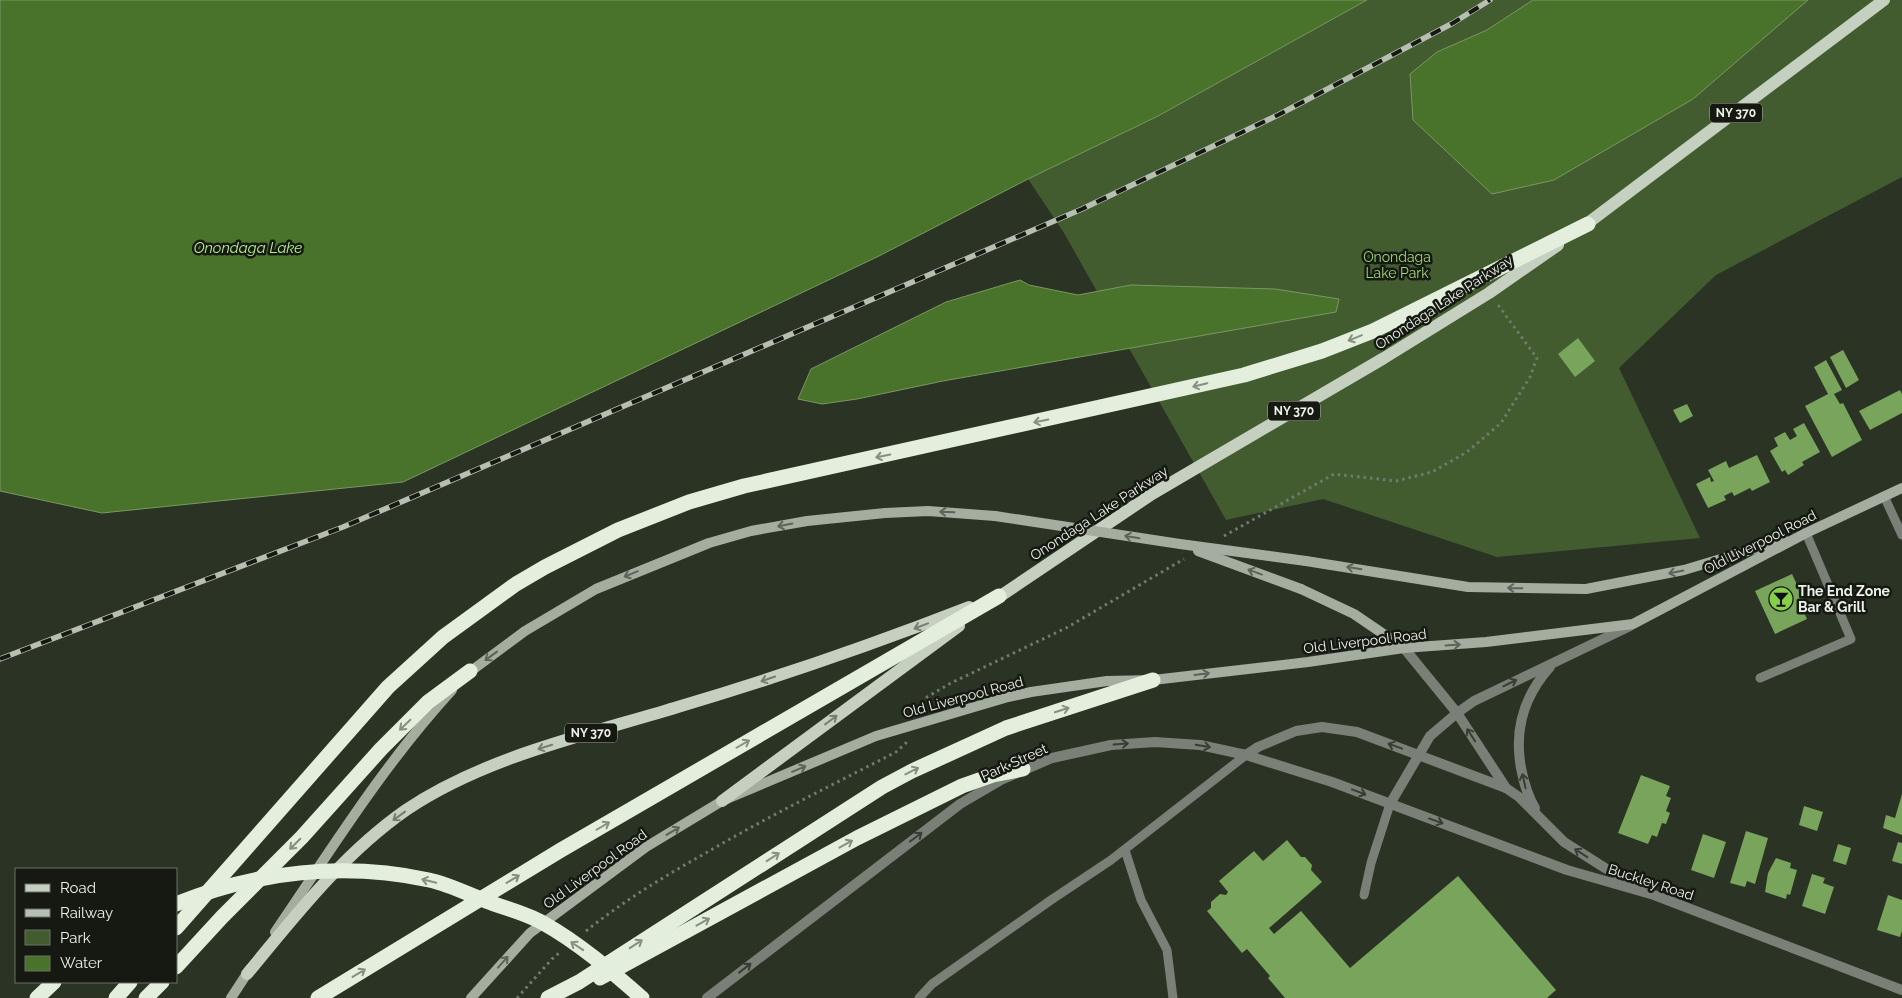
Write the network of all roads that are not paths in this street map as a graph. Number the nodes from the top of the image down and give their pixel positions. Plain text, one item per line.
1 (1884, 0) edge
2 (1588, 224) junction
3 (1902, 488) edge
4 (1884, 496) junction
5 (1806, 533) junction
6 (1902, 535) edge
7 (1180, 544) junction
8 (999, 596) junction
9 (1633, 624) junction
10 (1404, 648) junction
11 (1554, 662) junction
12 (470, 671) junction
13 (1760, 678) dead end
14 (1153, 680) junction
15 (1456, 713) junction
16 (1246, 755) junction
17 (1419, 755) junction
18 (1023, 769) junction
19 (1506, 788) junction
20 (722, 801) junction
21 (1390, 804) junction
22 (1546, 824) junction
23 (1125, 850) junction
24 (1654, 895) junction
25 (1364, 896) dead end
26 (178, 903) edge
27 (178, 926) edge
28 (178, 965) edge
29 (247, 974) junction
30 (53, 983) edge
31 (129, 983) edge
32 (161, 983) edge
33 (1902, 990) edge
34 (549, 997) edge
35 (37, 998) edge
36 (116, 998) edge
37 (146, 998) edge
38 (231, 998) edge
39 (318, 998) edge
40 (471, 998) edge
41 (642, 998) edge
42 (707, 998) edge
43 (920, 998) edge
44 (1173, 998) edge

1 - 2 main road, Onondaga Lake Parkway / NY 370
2 - 8 main road, Onondaga Lake Parkway / NY 370
2 -> 27 highway
3 - 4 main road, Old Liverpool Road
4 - 5 main road, Old Liverpool Road
4 - 6 lane
5 -> 7 main road, bridge
5 - 9 main road, Old Liverpool Road
5 - 13 lane
10 -> 7 main road, bridge
7 -> 12 main road, bridge
20 -> 8 main road, NY 370
8 -> 29 main road, NY 370
39 -> 8 highway
10 -> 9 main road, Old Liverpool Road
9 - 11 street, Old Liverpool Road
14 -> 10 main road, Old Liverpool Road
10 - 15 street
15 -> 11 street, Old Liverpool Road
22 -> 11 street
12 -> 28 highway
12 - 29 main road
20 -> 14 main road, Old Liverpool Road
34 -> 14 highway
15 - 17 street, Old Liverpool Road
19 -> 15 street
17 -> 16 street
18 -> 16 street, Park Street
16 -> 21 street, Park Street
16 - 23 lane
17 - 19 street
17 - 21 street, Old Liverpool Road
34 -> 18 highway
42 -> 18 street, Park Street
19 - 22 street
40 -> 20 main road, Old Liverpool Road / NY 370
21 -> 24 street, Buckley Road
21 - 25 lane
24 -> 22 street
23 - 43 lane
23 - 44 lane
24 - 33 street, Buckley Road
41 -> 26 highway, bridge
29 - 38 main road, NY 370
30 - 35 highway
31 - 36 highway
32 - 37 highway

